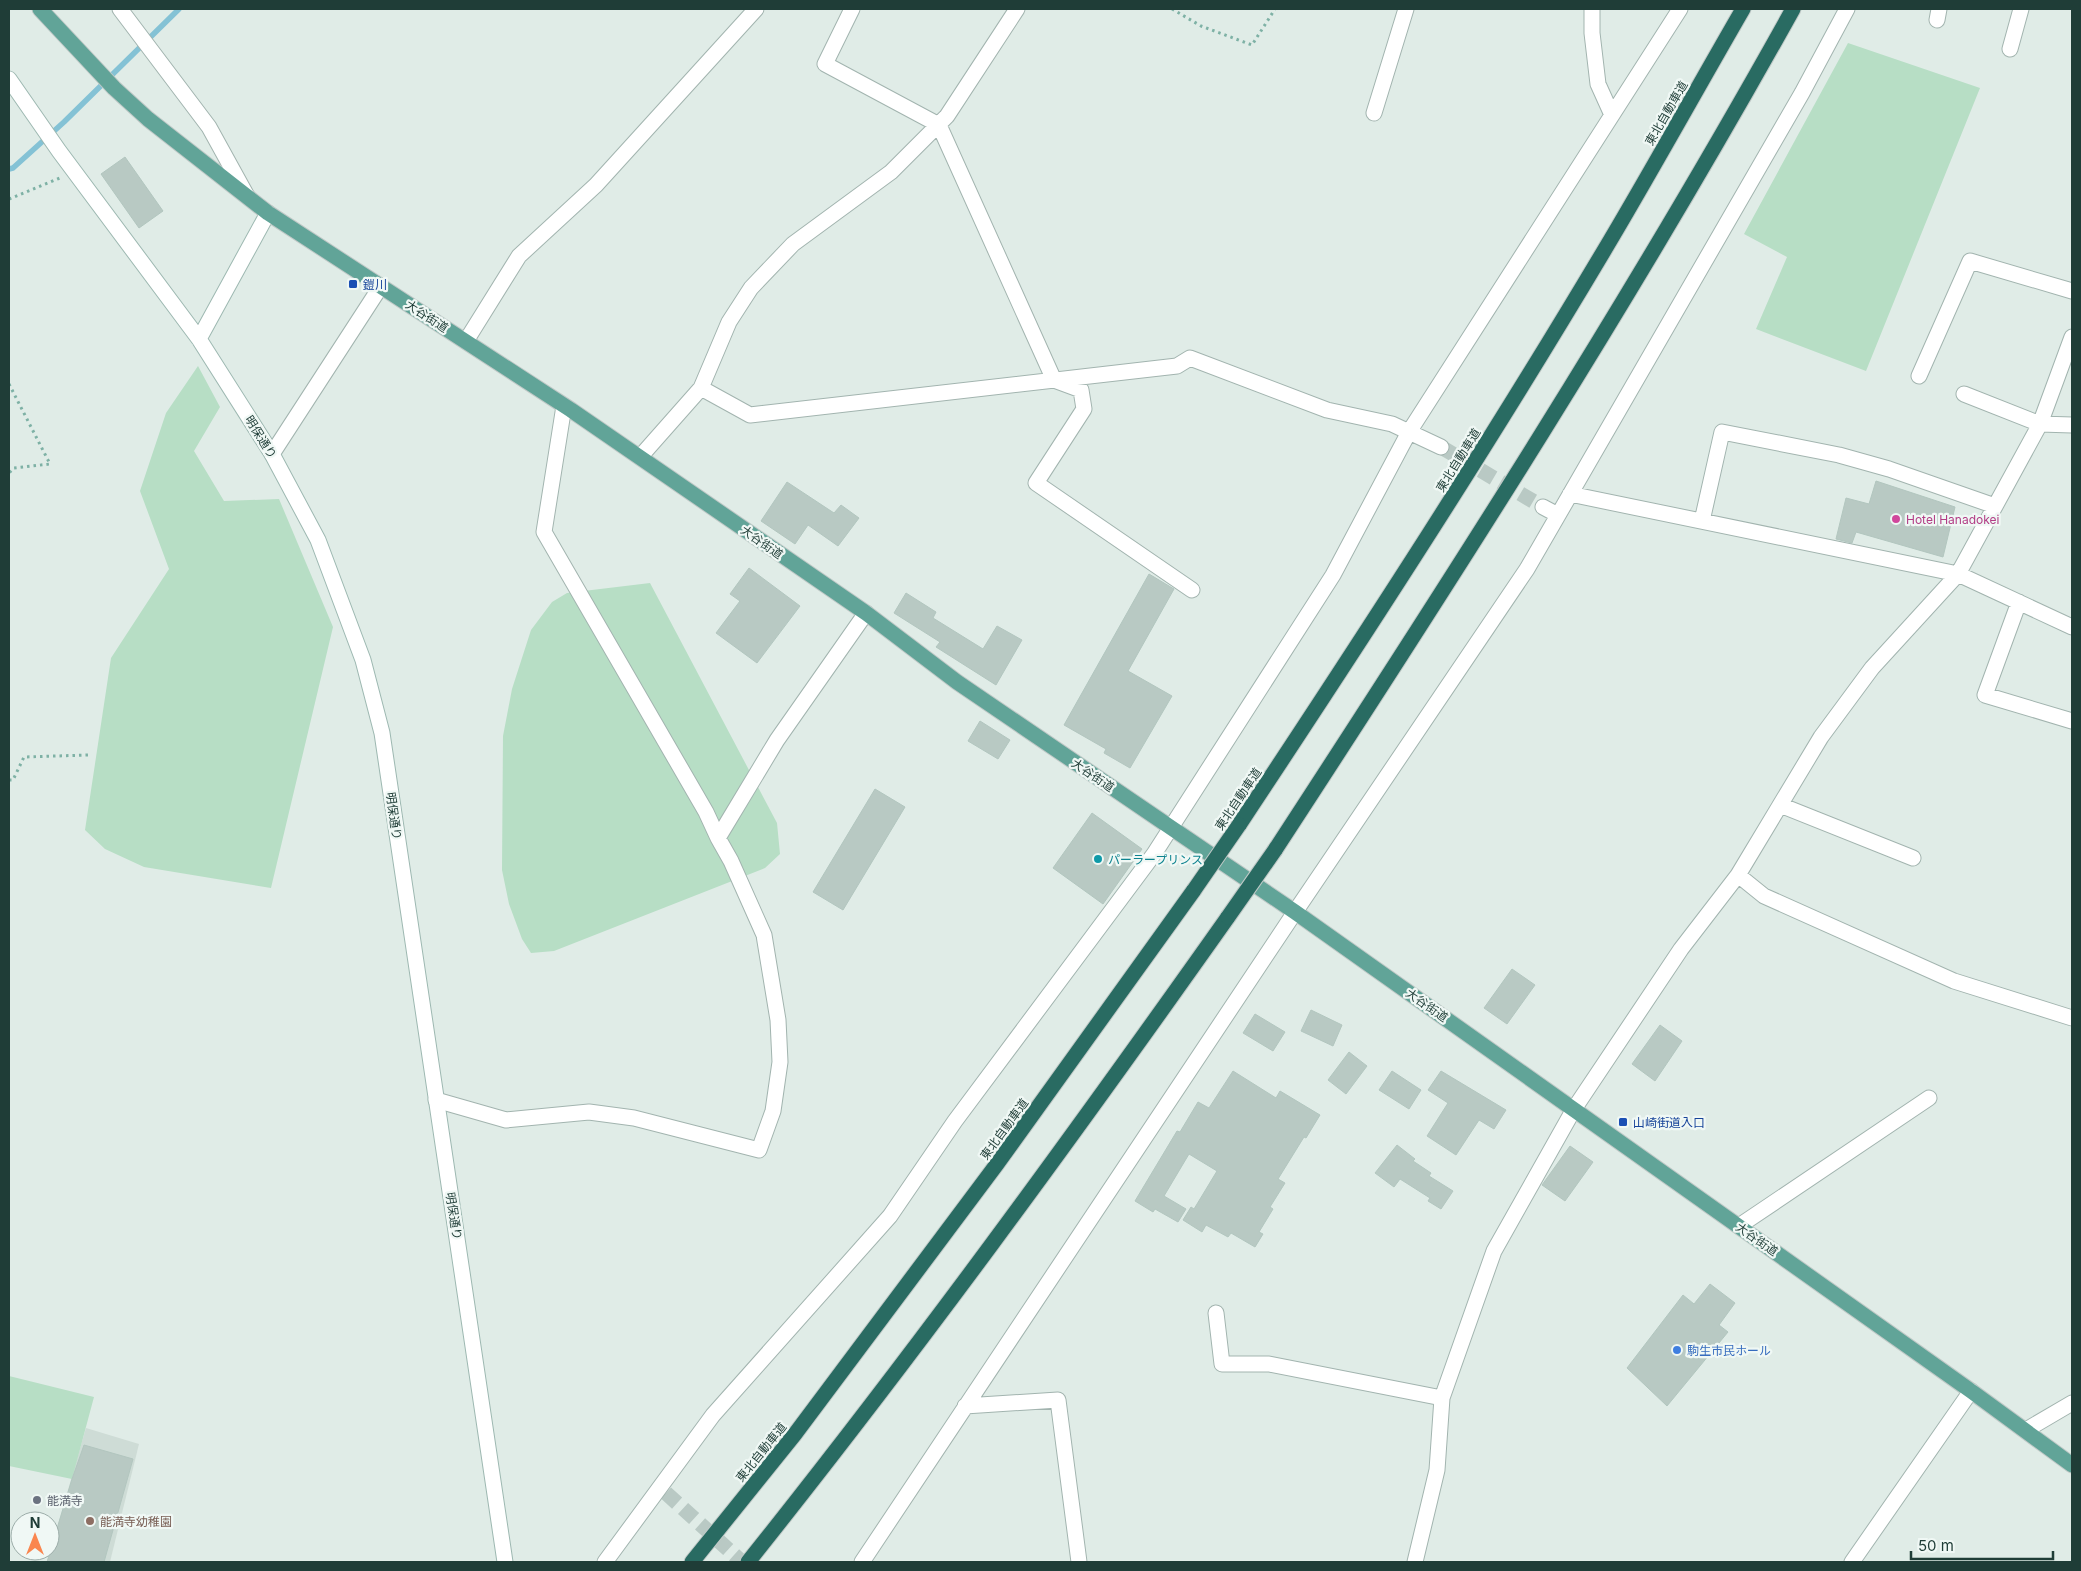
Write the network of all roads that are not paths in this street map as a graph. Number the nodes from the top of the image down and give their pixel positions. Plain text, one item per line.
1 (40, 9) edge
2 (120, 9) edge
3 (756, 9) edge
4 (852, 9) edge
5 (1017, 9) edge
6 (1406, 9) edge
7 (1592, 9) edge
8 (1680, 9) edge
9 (1743, 9) edge
10 (1793, 9) edge
11 (1847, 9) edge
12 (2021, 9) edge
13 (2010, 49) dead end
14 (9, 79) edge
15 (1374, 113) dead end
16 (1612, 116) junction
17 (939, 125) junction
18 (246, 196) junction
19 (268, 213) junction
20 (381, 286) junction
21 (2072, 290) edge
22 (2072, 337) edge
23 (199, 339) junction
24 (466, 341) junction
25 (1918, 376) dead end
26 (1054, 380) junction
27 (701, 388) junction
28 (1964, 394) dead end
29 (564, 406) junction
30 (2040, 424) junction
31 (2072, 425) edge
32 (1409, 432) junction
33 (1441, 447) tunnel mouth
34 (272, 454) junction
35 (640, 457) junction
36 (1570, 494) junction
37 (1995, 506) junction
38 (1543, 507) tunnel mouth
39 (1558, 515) junction
40 (1702, 521) junction
41 (1958, 574) junction
42 (1192, 590) dead end
43 (2019, 602) junction
44 (866, 613) junction
45 (2072, 627) edge
46 (2072, 721) edge
47 (1780, 805) junction
48 (1170, 827) junction
49 (718, 838) junction
50 (1913, 858) dead end
51 (1738, 875) junction
52 (1295, 912) junction
53 (2072, 1018) edge
54 (1929, 1098) dead end
55 (436, 1100) junction
56 (1574, 1109) junction
57 (1739, 1226) junction
58 (1216, 1313) dead end
59 (1971, 1390) junction
60 (1442, 1398) junction
61 (2072, 1403) edge
62 (965, 1406) junction
63 (2026, 1430) junction
64 (2072, 1465) edge
65 (504, 1562) edge
66 (605, 1562) edge
67 (692, 1562) edge
68 (748, 1562) edge
69 (862, 1562) edge
70 (1079, 1562) edge
71 (1415, 1562) edge
72 (1852, 1562) edge

1 - 18 main road, 大谷街道
2 - 18 street
3 - 24 street
4 - 17 street
5 - 17 street
6 - 15 street
7 - 16 street
8 - 16 street
9 - 67 highway, 東北自動車道, bridge
10 - 68 highway, bridge
11 - 36 street
12 - 13 street
14 - 23 street, 明保通り
16 - 32 street
17 - 26 street
17 - 27 street
18 - 19 main road, 大谷街道
19 - 20 main road, 大谷街道
19 - 23 street
20 - 24 main road, 大谷街道
20 - 34 street
21 - 25 street
22 - 30 street
23 - 34 street, 明保通り
24 - 29 main road, 大谷街道
26 - 27 street
26 - 32 street
26 - 42 street
27 - 35 street
28 - 30 street
29 - 35 main road, 大谷街道
29 - 49 street
30 - 31 street
30 - 37 street
32 - 33 street
32 - 48 street
34 - 55 street, 明保通り
35 - 44 main road, 大谷街道
36 - 39 street
36 - 40 street
37 - 40 street
37 - 41 street
38 - 39 street
39 - 52 street
40 - 41 street
41 - 43 street
41 - 47 street
43 - 45 street
43 - 46 street
44 - 48 main road, 大谷街道
44 - 49 street
47 - 50 street
47 - 51 street
48 - 52 main road, 大谷街道
48 - 66 street
49 - 55 street
51 - 53 street
51 - 56 street
52 - 56 main road, 大谷街道
52 - 62 street
54 - 57 street
55 - 65 street, 明保通り
56 - 57 main road, 大谷街道
56 - 60 street
57 - 59 main road, 大谷街道
58 - 60 street
59 - 63 main road, 大谷街道
59 - 72 street
60 - 71 street
61 - 63 street
62 - 69 street
62 - 70 street
63 - 64 main road, 大谷街道

